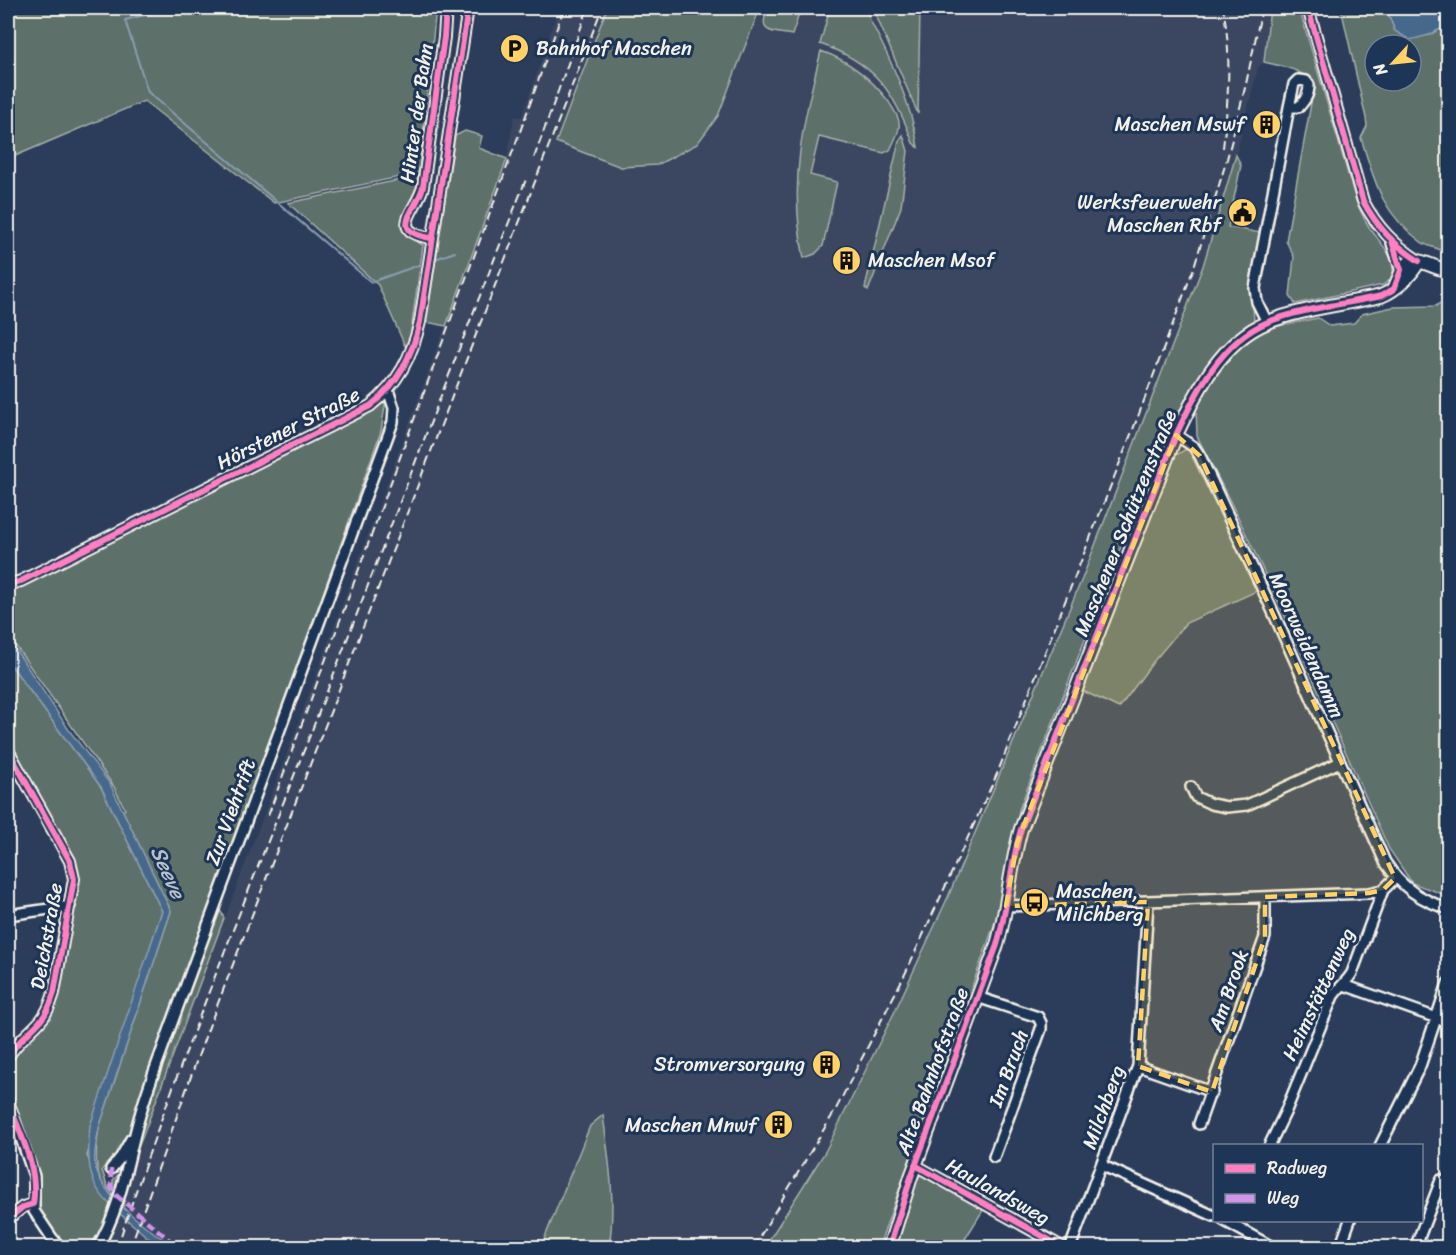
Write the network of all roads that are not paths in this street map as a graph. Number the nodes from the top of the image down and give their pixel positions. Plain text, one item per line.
1 (446, 8) edge
2 (468, 8) edge
3 (1308, 8) edge
4 (1289, 108) dead end
5 (431, 238) junction
6 (1392, 241) junction
7 (1419, 261) junction
8 (1401, 270) junction
9 (1449, 271) edge
10 (1394, 289) junction
11 (1267, 322) junction
12 (388, 390) junction
13 (1176, 435) junction
14 (8, 585) edge
15 (8, 750) edge
16 (1340, 762) junction
17 (1191, 788) dead end
18 (1395, 878) junction
19 (1383, 890) junction
20 (1265, 897) junction
21 (1148, 902) junction
22 (70, 906) junction
23 (1006, 906) junction
24 (1449, 909) edge
25 (8, 915) edge
26 (1449, 982) edge
27 (1344, 985) junction
28 (977, 997) junction
29 (1438, 1018) junction
30 (1449, 1022) edge
31 (8, 1057) edge
32 (1138, 1066) junction
33 (1212, 1092) junction
34 (8, 1101) edge
35 (1200, 1124) dead end
36 (135, 1135) junction
37 (1270, 1144) edge
38 (1381, 1144) edge
39 (994, 1157) dead end
40 (915, 1165) junction
41 (1101, 1165) junction
42 (111, 1169) dead end
43 (1441, 1180) dead end
44 (33, 1204) junction
45 (1213, 1215) edge
46 (8, 1219) edge
47 (1350, 1222) edge
48 (1239, 1224) edge
49 (61, 1248) edge
50 (97, 1248) edge
51 (889, 1248) edge
52 (1064, 1248) edge
53 (1070, 1248) edge
54 (1274, 1248) edge
55 (1340, 1248) edge
56 (1415, 1248) edge

1 - 5 street, Hinter der Bahn
2 - 5 street, Hörstener Straße
3 - 6 street
4 - 11 street
5 - 12 street, Hörstener Straße
6 - 7 street
6 - 8 street
7 - 8 main road
7 - 9 main road
7 - 10 main road, Maschener Schützenstraße
8 - 10 main road
10 - 11 main road, Maschener Schützenstraße
11 - 13 main road, Maschener Schützenstraße
12 - 14 street, Hörstener Straße
12 - 36 street, Zur Viehtrift
13 - 16 street, Moorweidendamm
13 - 23 main road, Maschener Schützenstraße
15 - 22 street, Deichstraße
16 - 17 street
16 - 18 street, Moorweidendamm
18 - 19 street
18 - 24 street
19 - 20 street
19 - 27 street, Heimstättenweg
20 - 21 street
20 - 33 street, Am Brook
21 - 23 street
21 - 32 street, Milchberg
22 - 25 street
22 - 31 street, Deichstraße
23 - 28 main road, Alte Bahnhofstraße
26 - 29 street
27 - 29 street
27 - 37 street, Heimstättenweg
28 - 39 street, Im Bruch
28 - 40 main road, Alte Bahnhofstraße
29 - 30 street
29 - 38 street
32 - 33 street
32 - 41 street, Milchberg
33 - 35 street, Am Brook
34 - 44 street
36 - 42 street
36 - 50 street, Zur Viehtrift
40 - 51 main road, Alte Bahnhofstraße
40 - 52 street, Haulandsweg
41 - 45 street
41 - 53 street, Milchberg
43 - 56 street
44 - 46 street
44 - 49 street
47 - 55 street
48 - 54 street

